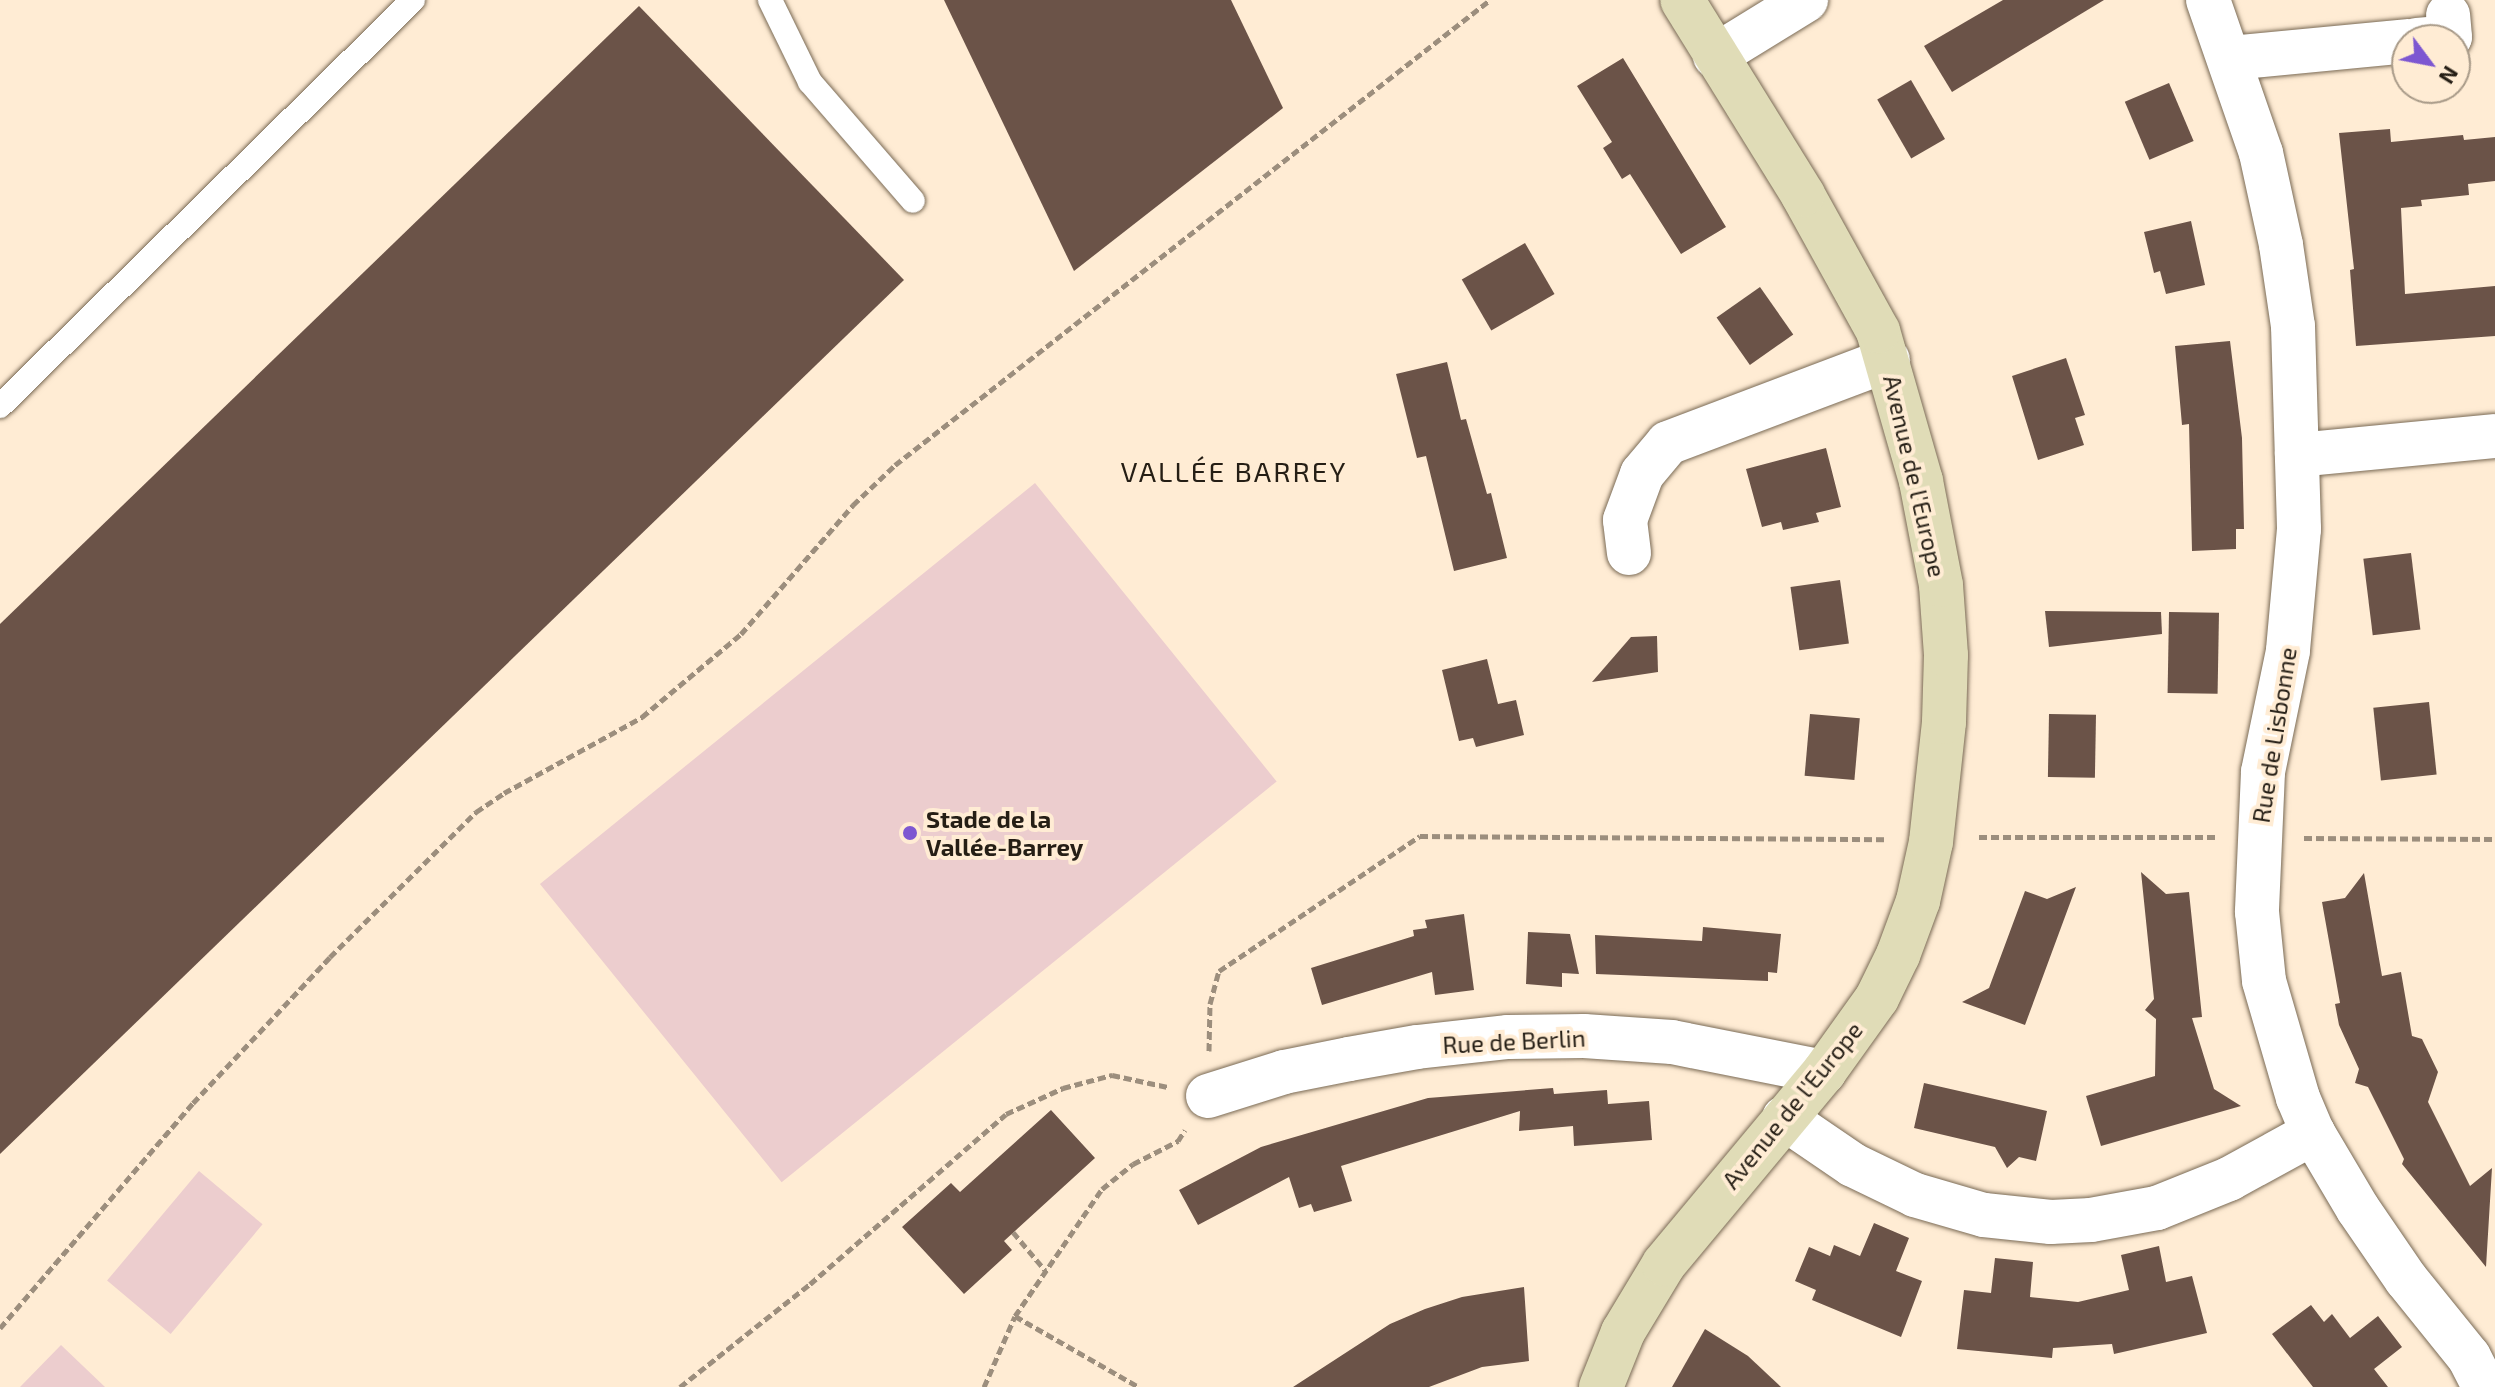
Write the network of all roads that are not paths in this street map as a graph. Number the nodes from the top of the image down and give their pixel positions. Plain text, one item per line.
1 (413, 0) edge
2 (770, 0) edge
3 (1682, 0) edge
4 (1806, 0) edge
5 (2208, 0) edge
6 (2391, 43) edge
7 (1715, 56) junction
8 (2231, 58) junction
9 (913, 201) dead end
10 (1888, 360) junction
11 (0, 406) edge
12 (2495, 436) edge
13 (2297, 455) junction
14 (1629, 553) dead end
15 (1824, 1072) junction
16 (1208, 1096) road end
17 (1784, 1118) junction
18 (2313, 1133) junction
19 (1601, 1387) edge
20 (2484, 1387) edge

1 - 11 lane
2 - 9 lane
3 - 7 street, Avenue de l'Europe
4 - 7 street
5 - 8 street, Rue de Lisbonne
6 - 8 street
7 - 10 street, Avenue de l'Europe
8 - 13 street, Rue de Lisbonne
10 - 14 street
10 - 15 street, Avenue de l'Europe
12 - 13 street
13 - 18 street, Rue de Lisbonne
15 - 16 street, Rue de Berlin
15 - 17 street, Avenue de l'Europe
17 - 18 street
17 - 19 street, Avenue de l'Europe
18 - 20 street, Rue de Lisbonne

